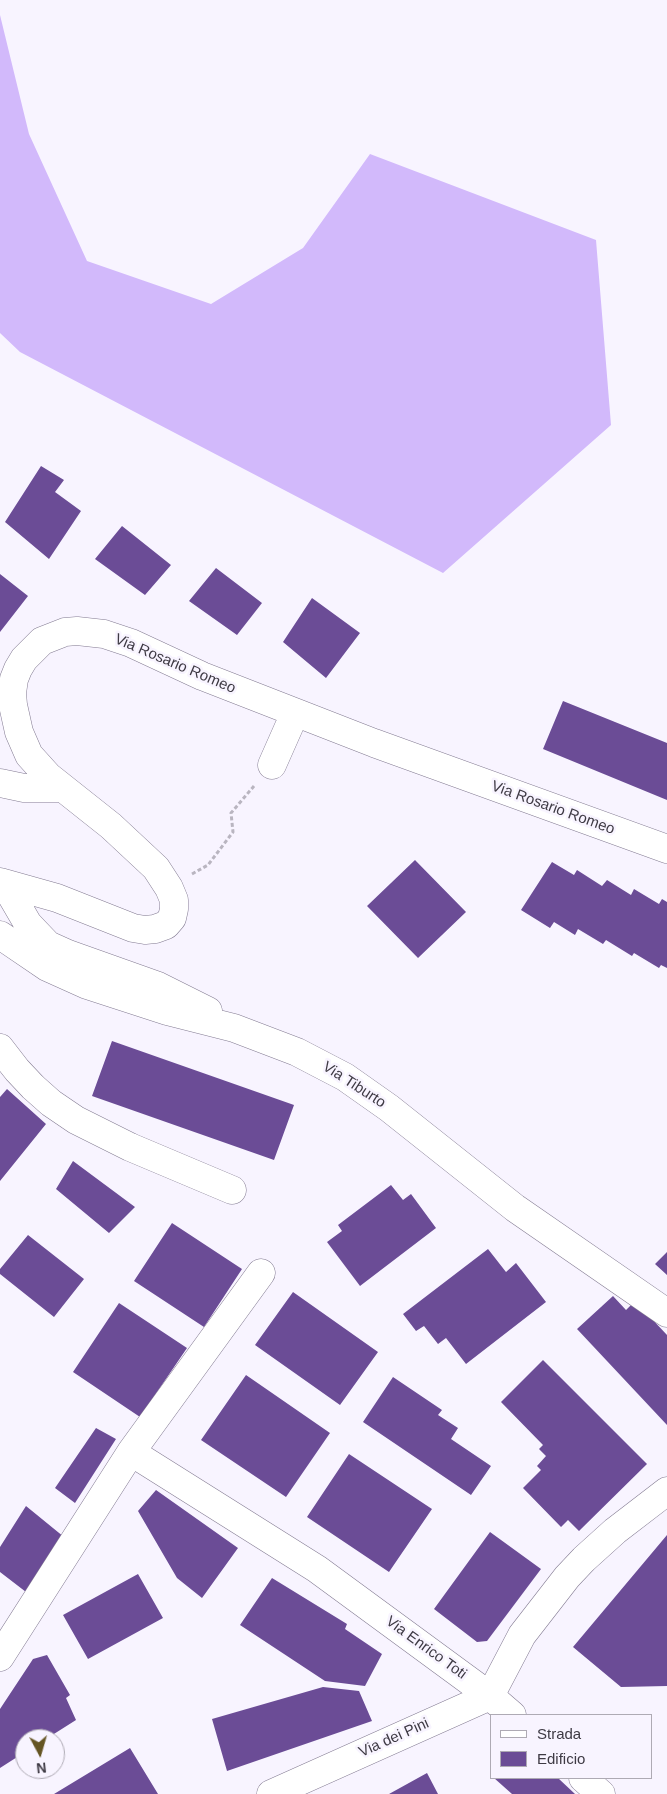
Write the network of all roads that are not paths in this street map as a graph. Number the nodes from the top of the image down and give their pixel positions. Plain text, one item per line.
1 (295, 713) junction
2 (272, 765) road end
3 (0, 783) edge
4 (62, 788) junction
5 (667, 849) edge
6 (4, 895) edge
7 (0, 935) edge
8 (234, 1028) junction
9 (0, 1048) edge
10 (232, 1190) dead end
11 (261, 1273) dead end
12 (667, 1313) edge
13 (131, 1452) junction
14 (667, 1491) edge
15 (0, 1657) edge
16 (490, 1696) junction
17 (511, 1714) edge
18 (584, 1779) edge
19 (271, 1794) edge
20 (601, 1794) edge

1 - 2 street
1 - 4 street, Via Rosario Romeo
1 - 5 street, Via Rosario Romeo
3 - 4 street
4 - 6 street, Via Rosario Romeo
6 - 8 street
7 - 8 street, Via Tiburto
8 - 12 street, Via Tiburto
9 - 10 street
11 - 13 street
13 - 15 street
13 - 16 street, Via Enrico Toti
14 - 16 street
16 - 17 street
16 - 19 street, Via dei Pini
18 - 20 street

